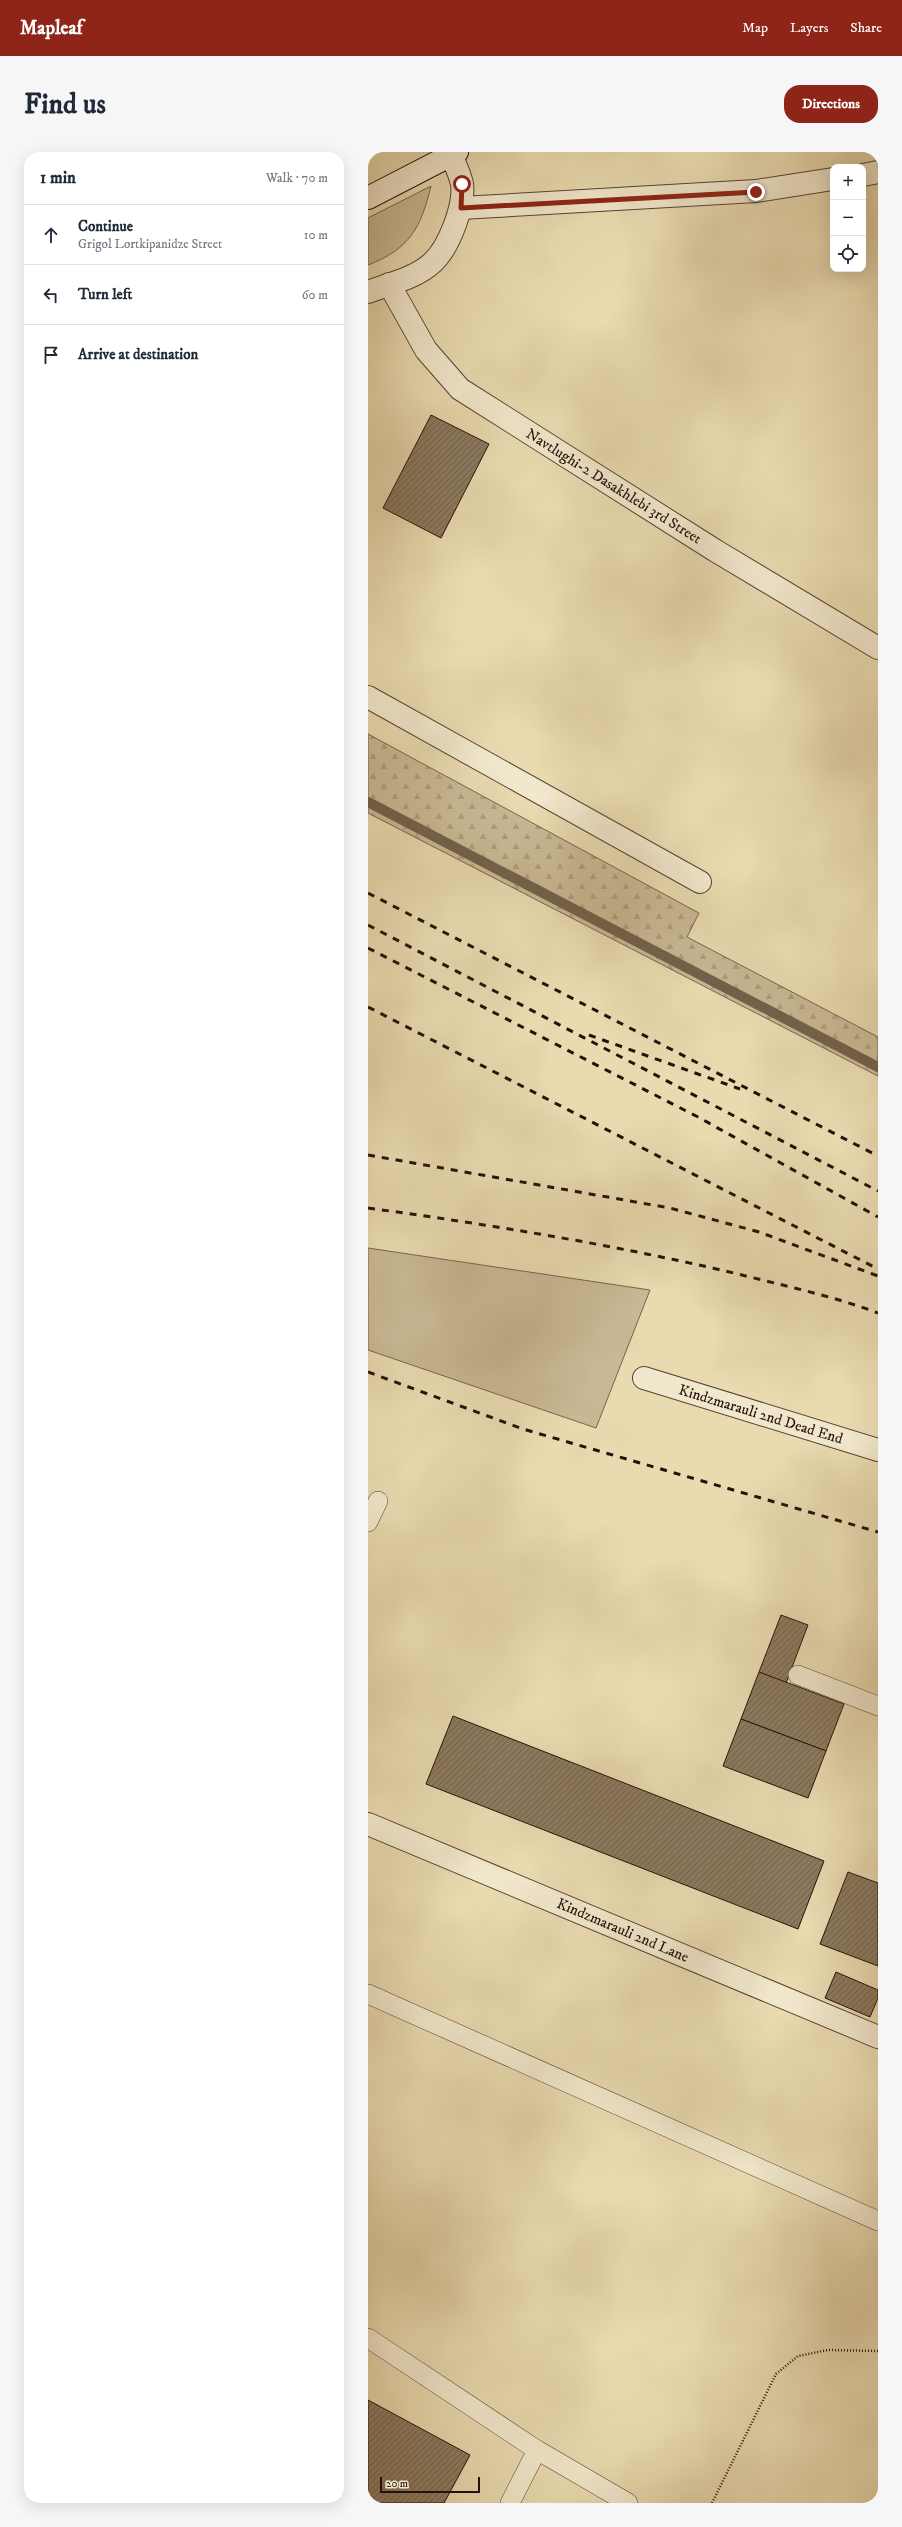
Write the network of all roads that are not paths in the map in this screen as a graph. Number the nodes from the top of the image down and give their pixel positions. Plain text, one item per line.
1 (453, 153) edge
2 (878, 172) edge
3 (866, 174) edge
4 (830, 180) edge
5 (368, 198) edge
6 (461, 208) junction
7 (389, 284) junction
8 (368, 292) edge
9 (878, 648) edge
10 (368, 697) edge
11 (700, 882) dead end
12 (644, 1378) dead end
13 (878, 1450) edge
14 (378, 1500) dead end
15 (368, 1522) edge
16 (798, 1675) dead end
17 (878, 1706) edge
18 (368, 1824) edge
19 (368, 1994) edge
20 (878, 2037) edge
21 (878, 2221) edge
22 (368, 2338) edge
23 (537, 2450) junction
24 (510, 2503) edge
25 (628, 2503) edge

1 - 5 street
1 - 6 street
2 - 3 street
4 - 6 street
6 - 7 street
7 - 8 street
7 - 9 street, Navtlughi-2 Dasakhlebi 3rd Street
10 - 11 street
12 - 13 street, Kindzmarauli 2nd Dead End
14 - 15 lane
16 - 17 lane
18 - 20 street, Kindzmarauli 2nd Lane
19 - 21 lane
22 - 23 lane
23 - 24 lane
23 - 25 lane

